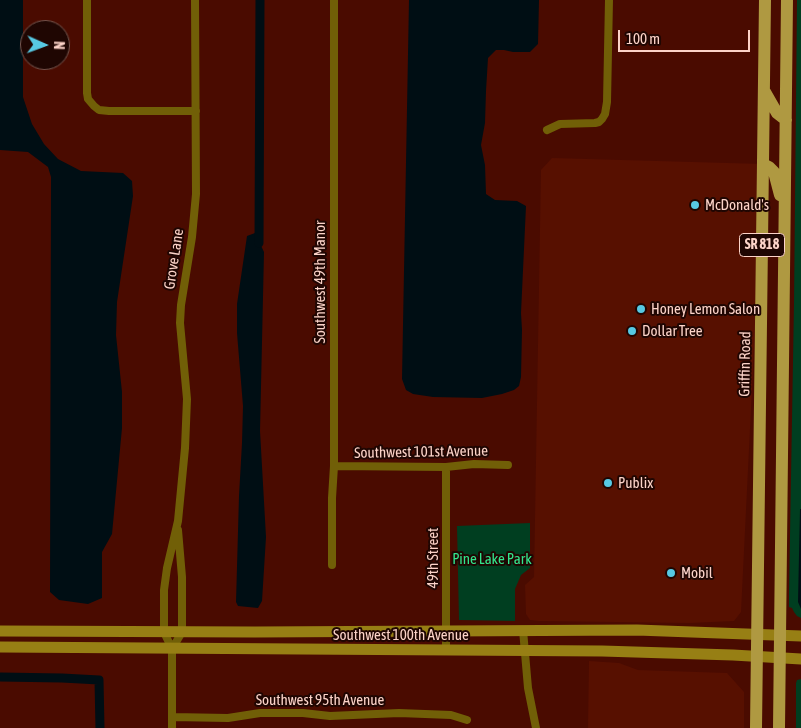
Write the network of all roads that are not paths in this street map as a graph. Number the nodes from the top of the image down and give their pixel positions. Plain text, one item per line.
1 (87, 0) edge
2 (195, 0) edge
3 (334, 0) edge
4 (609, 0) edge
5 (765, 0) edge
6 (787, 0) edge
7 (764, 90) junction
8 (196, 111) junction
9 (786, 120) junction
10 (547, 130) dead end
11 (763, 164) junction
12 (784, 210) junction
13 (508, 465) dead end
14 (334, 466) junction
15 (446, 467) junction
16 (178, 521) junction
17 (332, 565) dead end
18 (523, 630) junction
19 (0, 631) edge
20 (446, 631) junction
21 (164, 632) junction
22 (182, 632) junction
23 (757, 635) junction
24 (780, 636) junction
25 (801, 636) edge
26 (0, 647) edge
27 (172, 648) junction
28 (446, 650) junction
29 (524, 650) junction
30 (756, 657) junction
31 (780, 658) junction
32 (801, 659) edge
33 (172, 717) junction
34 (467, 720) dead end
35 (172, 728) edge
36 (536, 728) edge
37 (756, 728) edge
38 (779, 728) edge

1 - 8 street
2 - 8 street, Grove Lane
3 - 14 street, Southwest 49th Manor
4 - 10 street
5 - 7 main road, Griffin Road / SR 818
6 - 9 main road, SR 818
7 - 9 main road
7 - 11 main road, Griffin Road / SR 818
8 - 16 street, Grove Lane
9 - 12 main road, SR 818
11 - 12 main road
11 - 23 main road, Griffin Road / SR 818
12 - 24 main road, SR 818
13 - 15 street, Southwest 101st Avenue
14 - 15 street, Southwest 101st Avenue
14 - 17 street, Southwest 49th Manor
15 - 20 street, 49th Street
16 - 21 street, Grove Lane
16 - 22 street, Grove Lane
18 - 20 main road, Southwest 100th Avenue
18 - 23 main road, Southwest 100th Avenue
18 - 29 street
19 - 21 main road, Southwest 100th Avenue
20 - 22 main road, Southwest 100th Avenue
20 - 28 street, 49th Street
21 - 22 main road, Southwest 100th Avenue
21 - 27 street, Grove Lane
22 - 27 street
23 - 24 main road, Southwest 100th Avenue
23 - 30 main road, Griffin Road / SR 818
24 - 25 main road, Southwest 100th Avenue
24 - 31 main road, SR 818
26 - 27 main road, Southwest 100th Avenue
27 - 28 main road, Southwest 100th Avenue
27 - 33 street
28 - 29 main road, Southwest 100th Avenue
29 - 30 main road, Southwest 100th Avenue
29 - 36 street
30 - 31 main road, Southwest 100th Avenue
30 - 37 main road, Griffin Road / SR 818
31 - 32 main road, Southwest 100th Avenue
31 - 38 main road, SR 818
33 - 34 street, Southwest 95th Avenue
33 - 35 street

